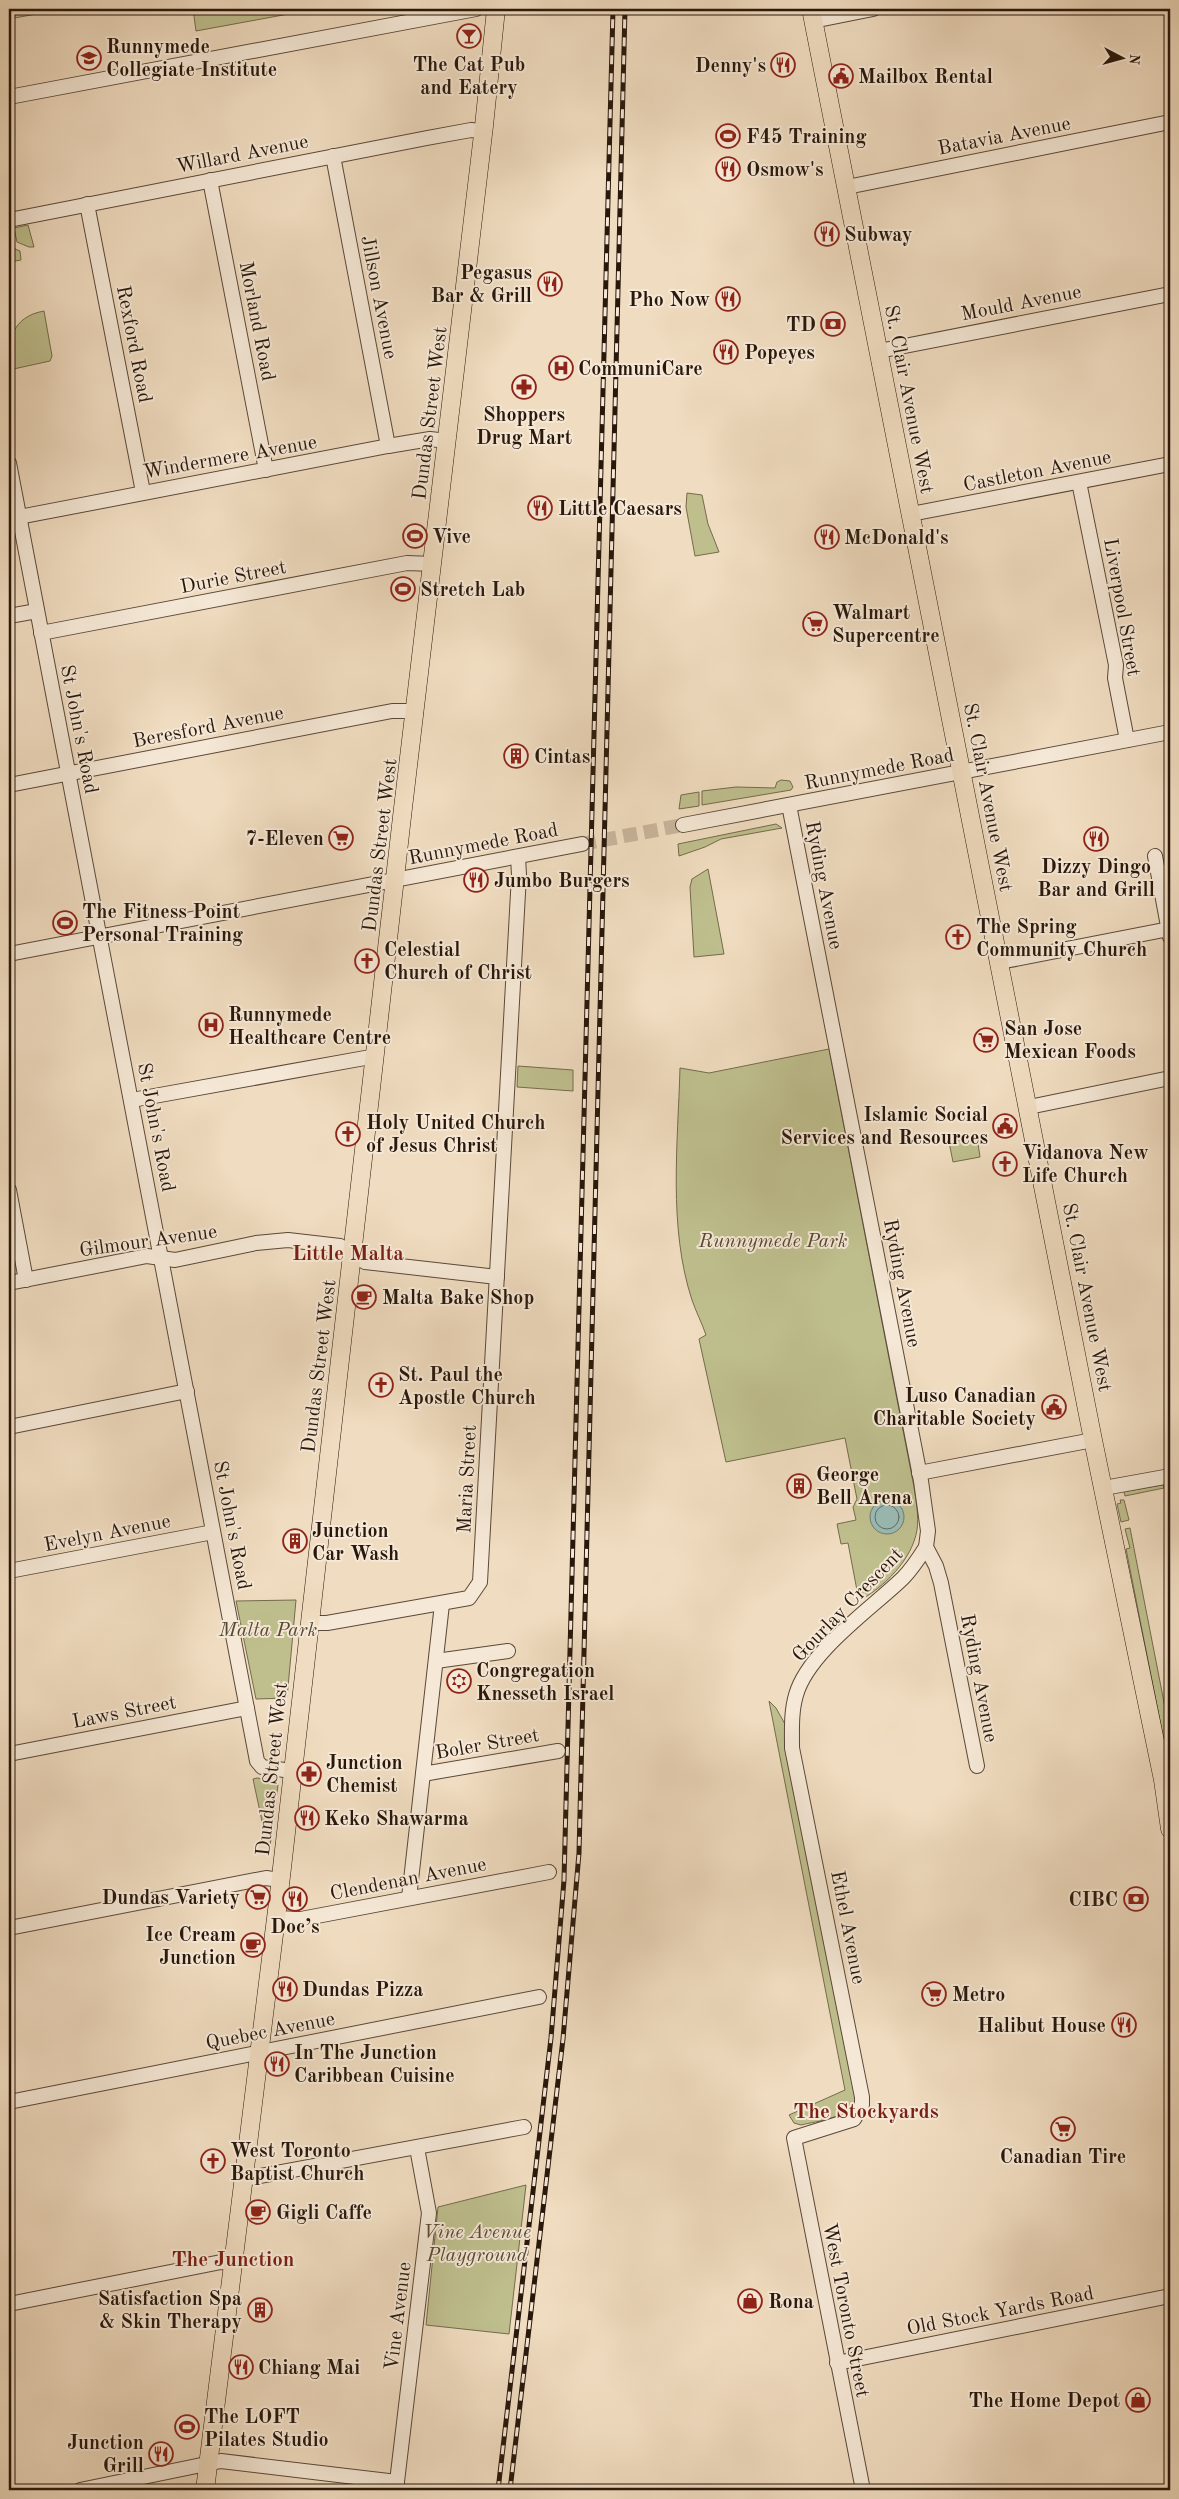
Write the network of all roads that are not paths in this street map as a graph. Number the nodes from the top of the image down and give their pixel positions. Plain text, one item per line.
1 (476, 9) edge
2 (496, 9) edge
3 (873, 9) edge
4 (812, 15) edge
5 (9, 97) edge
6 (1170, 122) edge
7 (484, 132) junction
8 (333, 156) junction
9 (210, 180) junction
10 (846, 187) junction
11 (88, 204) junction
12 (9, 220) edge
13 (1170, 294) edge
14 (879, 351) junction
15 (447, 441) junction
16 (388, 446) junction
17 (9, 463) edge
18 (1170, 464) edge
19 (266, 470) junction
20 (1079, 482) junction
21 (143, 492) junction
22 (912, 514) junction
23 (19, 517) junction
24 (433, 564) junction
25 (37, 611) junction
26 (9, 616) edge
27 (41, 634) junction
28 (416, 711) junction
29 (1170, 732) edge
30 (1127, 740) junction
31 (962, 772) junction
32 (68, 774) junction
33 (9, 785) edge
34 (789, 805) junction
35 (683, 825) tunnel mouth
36 (582, 844) tunnel mouth
37 (1155, 856) dead end
38 (518, 857) junction
39 (396, 880) junction
40 (1169, 934) edge
41 (99, 936) junction
42 (9, 954) edge
43 (1000, 962) junction
44 (376, 1056) junction
45 (1170, 1078) edge
46 (132, 1100) junction
47 (1029, 1107) junction
48 (9, 1190) edge
49 (353, 1255) junction
50 (161, 1258) junction
51 (497, 1277) junction
52 (26, 1280) junction
53 (9, 1283) edge
54 (187, 1391) junction
55 (9, 1427) edge
56 (1093, 1440) junction
57 (919, 1473) junction
58 (1170, 1476) edge
59 (1104, 1488) junction
60 (213, 1532) junction
61 (926, 1547) junction
62 (9, 1571) edge
63 (442, 1604) junction
64 (309, 1623) junction
65 (508, 1651) dead end
66 (436, 1661) junction
67 (247, 1708) junction
68 (792, 1748) joint
69 (558, 1751) dead end
70 (9, 1754) edge
71 (978, 1766) dead end
72 (292, 1771) junction
73 (422, 1774) junction
74 (1166, 1779) edge
75 (1170, 1829) edge
76 (549, 1872) dead end
77 (280, 1880) junction
78 (409, 1898) junction
79 (275, 1918) junction
80 (9, 1928) edge
81 (539, 1997) dead end
82 (260, 2052) junction
83 (9, 2102) edge
84 (524, 2127) dead end
85 (794, 2138) joint
86 (417, 2148) junction
87 (244, 2179) junction
88 (233, 2263) junction
89 (1170, 2296) edge
90 (9, 2304) edge
91 (837, 2362) junction
92 (209, 2464) junction
93 (397, 2486) edge
94 (80, 2490) edge
95 (205, 2490) edge
96 (862, 2490) edge

1 - 5 street
2 - 7 main road, Dundas Street West
3 - 4 street
4 - 10 main road, St. Clair Avenue West
6 - 10 street, Batavia Avenue
7 - 8 street, Willard Avenue
7 - 15 main road, Dundas Street West
8 - 9 street, Willard Avenue
8 - 16 street, Jillson Avenue
9 - 11 street, Willard Avenue
9 - 19 street, Morland Road
10 - 14 main road, St. Clair Avenue West
11 - 12 street, Willard Avenue
11 - 21 street, Rexford Road
13 - 14 street, Mould Avenue
14 - 22 main road, St. Clair Avenue West
15 - 16 street, Windermere Avenue
15 - 24 main road, Dundas Street West
16 - 19 street, Windermere Avenue
17 - 23 street, St John's Road
18 - 20 street, Castleton Avenue
19 - 21 street, Windermere Avenue
20 - 22 street, Castleton Avenue
20 - 30 street, Liverpool Street
21 - 23 street, Windermere Avenue
22 - 31 main road, St. Clair Avenue West
23 - 25 street, St John's Road
24 - 27 street, Durie Street
24 - 28 main road, Dundas Street West
25 - 26 street
25 - 27 street, St John's Road
27 - 32 street, St John's Road
28 - 32 street, Beresford Avenue
28 - 39 main road, Dundas Street West
29 - 30 street, Runnymede Road
30 - 31 street, Runnymede Road
31 - 34 street, Runnymede Road
31 - 43 main road, St. Clair Avenue West
32 - 33 street, Beresford Avenue
32 - 41 street, St John's Road
34 - 35 street, Runnymede Road
34 - 57 street, Ryding Avenue
36 - 38 street, Runnymede Road
37 - 40 street
38 - 39 street, Runnymede Road
38 - 51 street, Maria Street
39 - 41 street, Runnymede Road
39 - 44 main road, Dundas Street West
40 - 43 street
41 - 42 street, Runnymede Road
41 - 46 street, St John's Road
43 - 47 main road, St. Clair Avenue West
44 - 46 street
44 - 49 main road, Dundas Street West
45 - 47 street
46 - 50 street, St John's Road
47 - 56 main road, St. Clair Avenue West
48 - 52 street
49 - 50 street, Gilmour Avenue
49 - 51 street, Gilmour Avenue
49 - 64 main road, Dundas Street West
50 - 52 street, Gilmour Avenue
50 - 54 street, St John's Road
51 - 63 street, Maria Street
52 - 53 street, Gilmour Avenue
54 - 55 street
54 - 60 street, St John's Road
56 - 57 street
56 - 59 main road, St. Clair Avenue West
57 - 61 street, Ryding Avenue
58 - 59 street
59 - 74 main road, St. Clair Avenue West
60 - 62 street, Evelyn Avenue
60 - 67 street, St John's Road
61 - 68 street, Gourlay Crescent
61 - 71 street, Ryding Avenue
63 - 64 street, Maria Street
63 - 66 street
64 - 72 main road, Dundas Street West
65 - 66 street
66 - 73 street
67 - 70 street, Laws Street
67 - 72 street, St John's Road
68 - 85 street, Ethel Avenue
69 - 73 street, Boler Street
72 - 77 main road, Dundas Street West
73 - 78 street
74 - 75 main road, St. Clair Avenue West
76 - 78 street, Clendenan Avenue
77 - 79 main road, Dundas Street West
77 - 80 street
78 - 79 street, Clendenan Avenue
79 - 82 main road, Dundas Street West
81 - 82 street, Quebec Avenue
82 - 83 street, Quebec Avenue
82 - 87 main road, Dundas Street West
84 - 86 street
85 - 91 street, West Toronto Street
86 - 87 street
86 - 93 street, Vine Avenue
87 - 88 main road, Dundas Street West
88 - 90 street
88 - 92 main road, Dundas Street West
89 - 91 street, Old Stock Yards Road
91 - 96 street, West Toronto Street
92 - 93 street
92 - 94 street
92 - 95 main road, Dundas Street West

